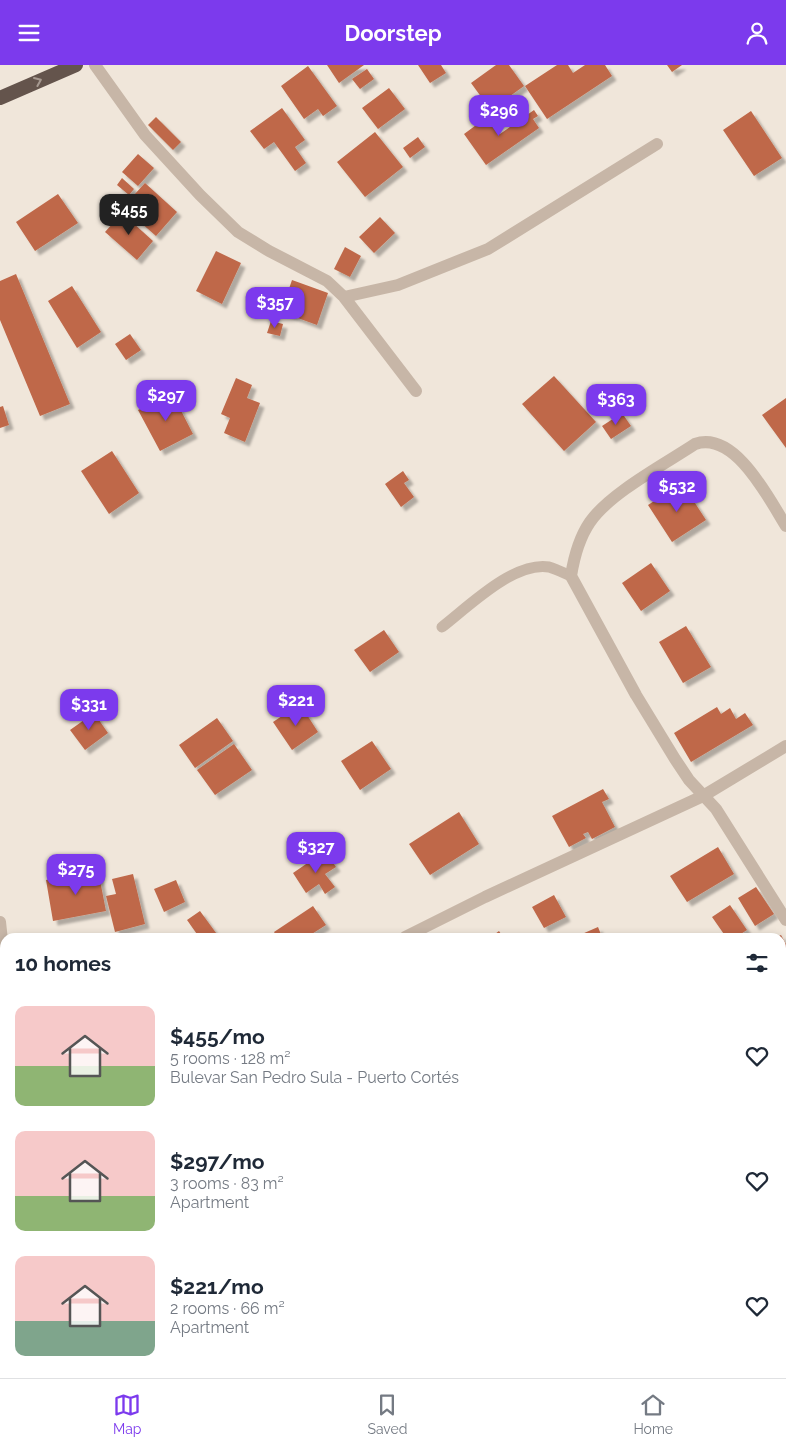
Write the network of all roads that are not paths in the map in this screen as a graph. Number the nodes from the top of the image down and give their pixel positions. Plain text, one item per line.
1 (76, 65) edge
2 (95, 65) edge
3 (0, 98) edge
4 (657, 145) dead end
5 (344, 297) junction
6 (416, 391) dead end
7 (786, 526) edge
8 (571, 576) junction
9 (442, 627) dead end
10 (786, 746) edge
11 (703, 796) junction
12 (786, 920) edge
13 (413, 933) edge

3 -> 1 highway
2 - 5 street
4 - 5 street
5 - 6 street
7 - 8 street
8 - 9 lane
8 - 11 street
10 - 11 street
11 - 12 street
11 - 13 street

